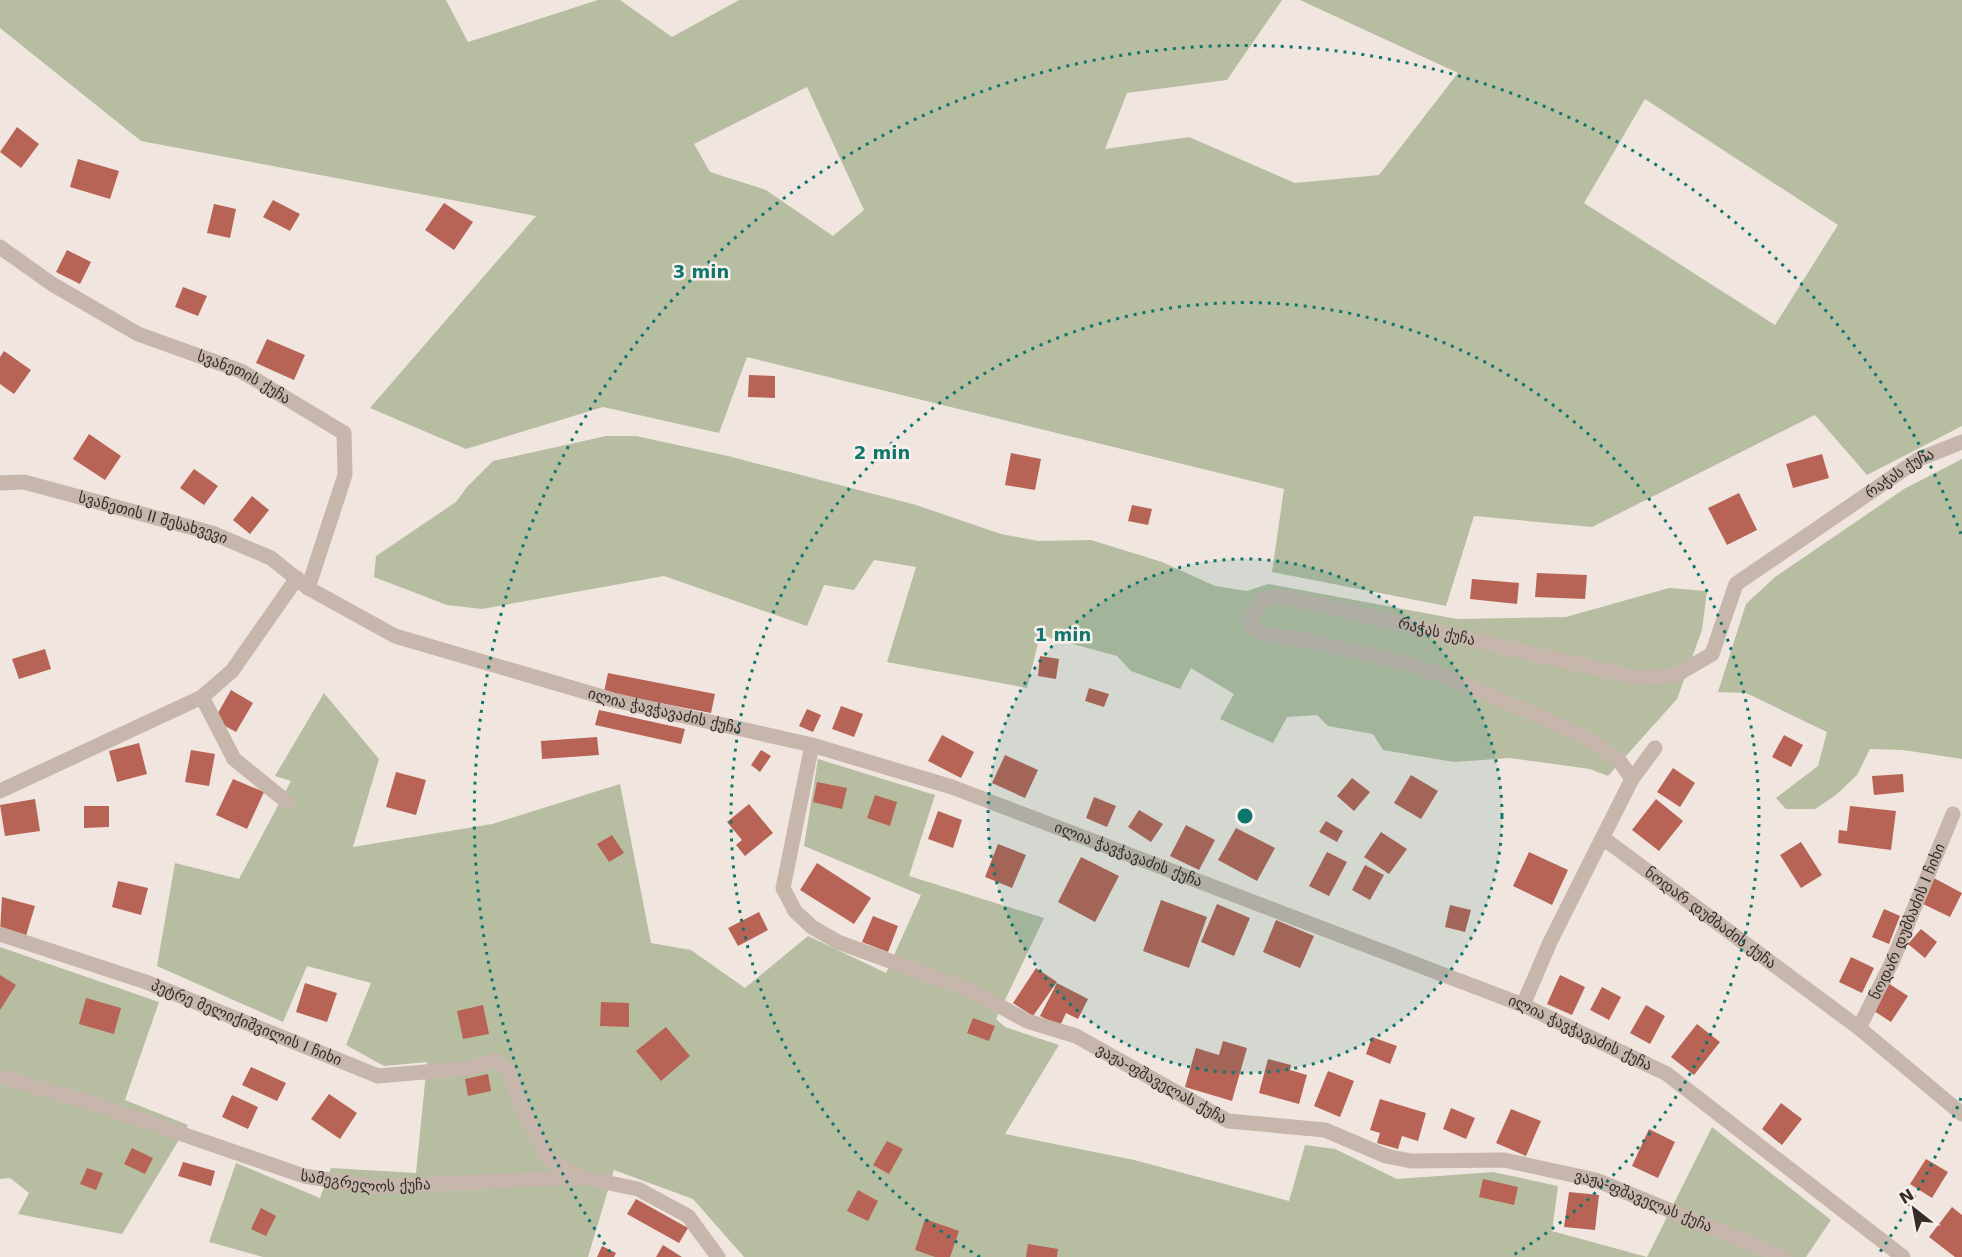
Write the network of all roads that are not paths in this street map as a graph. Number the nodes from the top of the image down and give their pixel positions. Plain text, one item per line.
1 (0, 247) edge
2 (1962, 442) edge
3 (0, 483) edge
4 (302, 583) junction
5 (202, 697) junction
6 (812, 745) junction
7 (1655, 748) dead end
8 (1632, 779) junction
9 (0, 791) edge
10 (287, 802) dead end
11 (1953, 814) dead end
12 (1603, 838) junction
13 (0, 934) edge
14 (1523, 1005) junction
15 (1859, 1028) junction
16 (0, 1077) edge
17 (1962, 1114) edge
18 (580, 1177) junction
19 (718, 1257) edge
20 (1783, 1257) edge
21 (1903, 1257) edge

1 - 4 street, სვანეთის ქუჩა
2 - 8 street, რაჭას ქუჩა
3 - 4 street, სვანეთის II შესახვევი
4 - 5 street, სვანეთის ქუჩა
4 - 6 street, ილია ჭავჭავაძის ქუჩა
5 - 9 street, სვანეთის ქუჩა
5 - 10 street
6 - 14 street, ილია ჭავჭავაძის ქუჩა
6 - 20 street, ვაჟა-ფშაველას ქუჩა
7 - 8 street
8 - 12 street
11 - 15 street, ნოდარ დუმბაძის I ჩიხი
12 - 14 street
12 - 15 street, ნოდარ დუმბაძის ქუჩა
13 - 18 street, პეტრე მელიქიშვილის I ჩიხი
14 - 21 street, ილია ჭავჭავაძის ქუჩა
15 - 17 street, ნოდარ დუმბაძის ქუჩა
16 - 18 street, სამეგრელოს ქუჩა
18 - 19 street, სამეგრელოს ქუჩა

